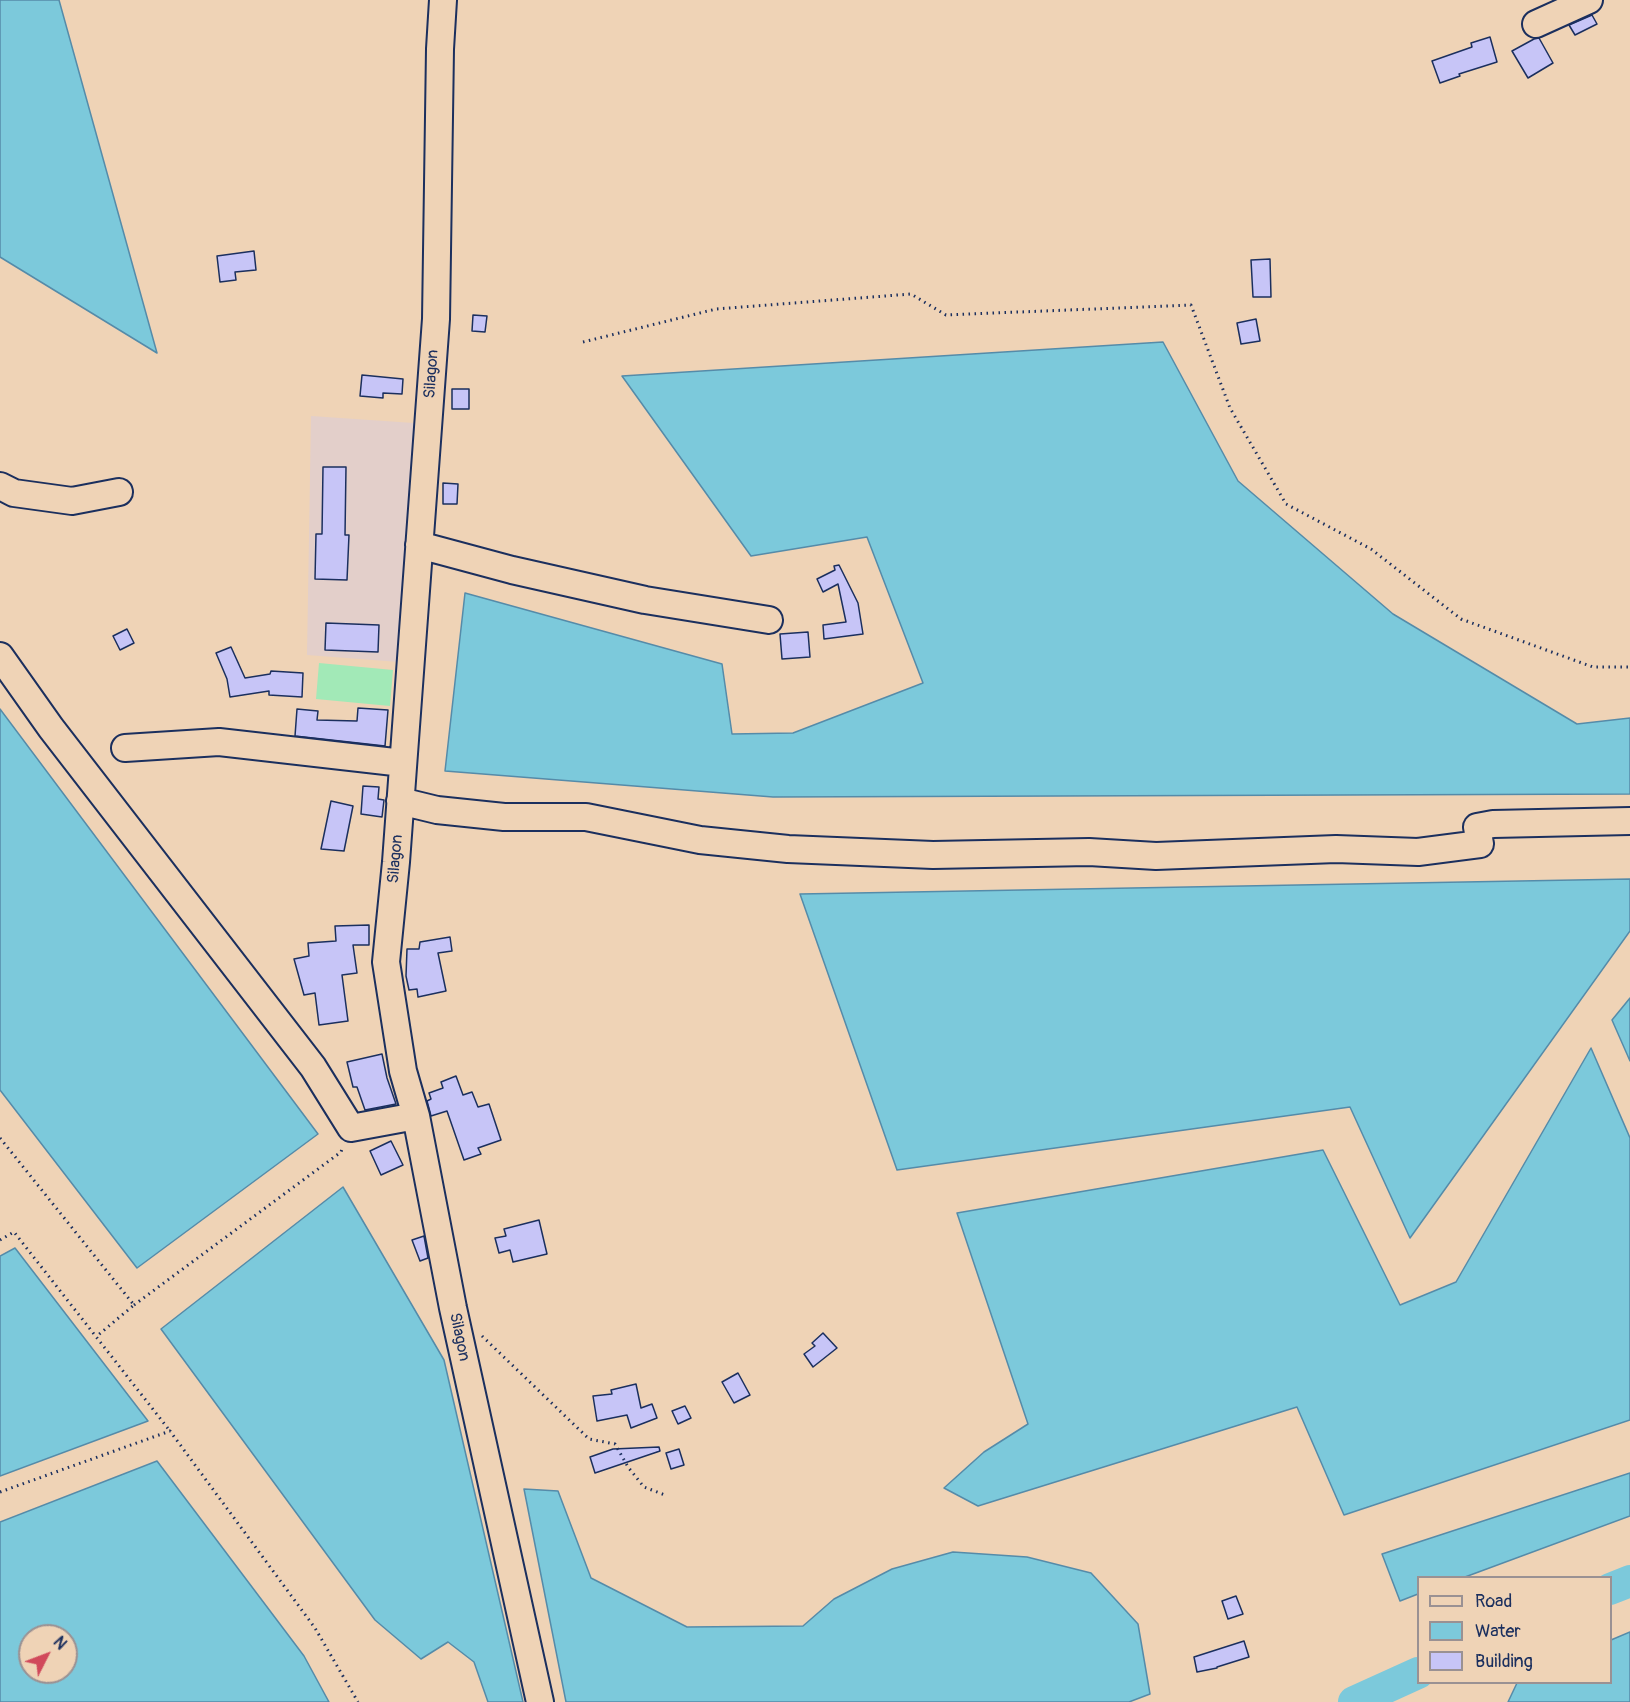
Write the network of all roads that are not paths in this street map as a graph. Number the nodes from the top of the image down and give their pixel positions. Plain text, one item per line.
1 (443, 0) edge
2 (1589, 0) edge
3 (1536, 24) dead end
4 (0, 486) edge
5 (119, 492) dead end
6 (419, 545) junction
7 (769, 620) dead end
8 (0, 656) edge
9 (125, 748) dead end
10 (403, 764) junction
11 (400, 801) junction
12 (1630, 821) edge
13 (416, 1116) junction
14 (540, 1702) edge

1 - 6 street, Silagon
2 - 3 street
4 - 5 street
6 - 7 street
6 - 10 street, Silagon
8 - 13 street
9 - 10 street
10 - 11 street, Silagon
11 - 12 street
11 - 13 street, Silagon
13 - 14 street, Silagon

